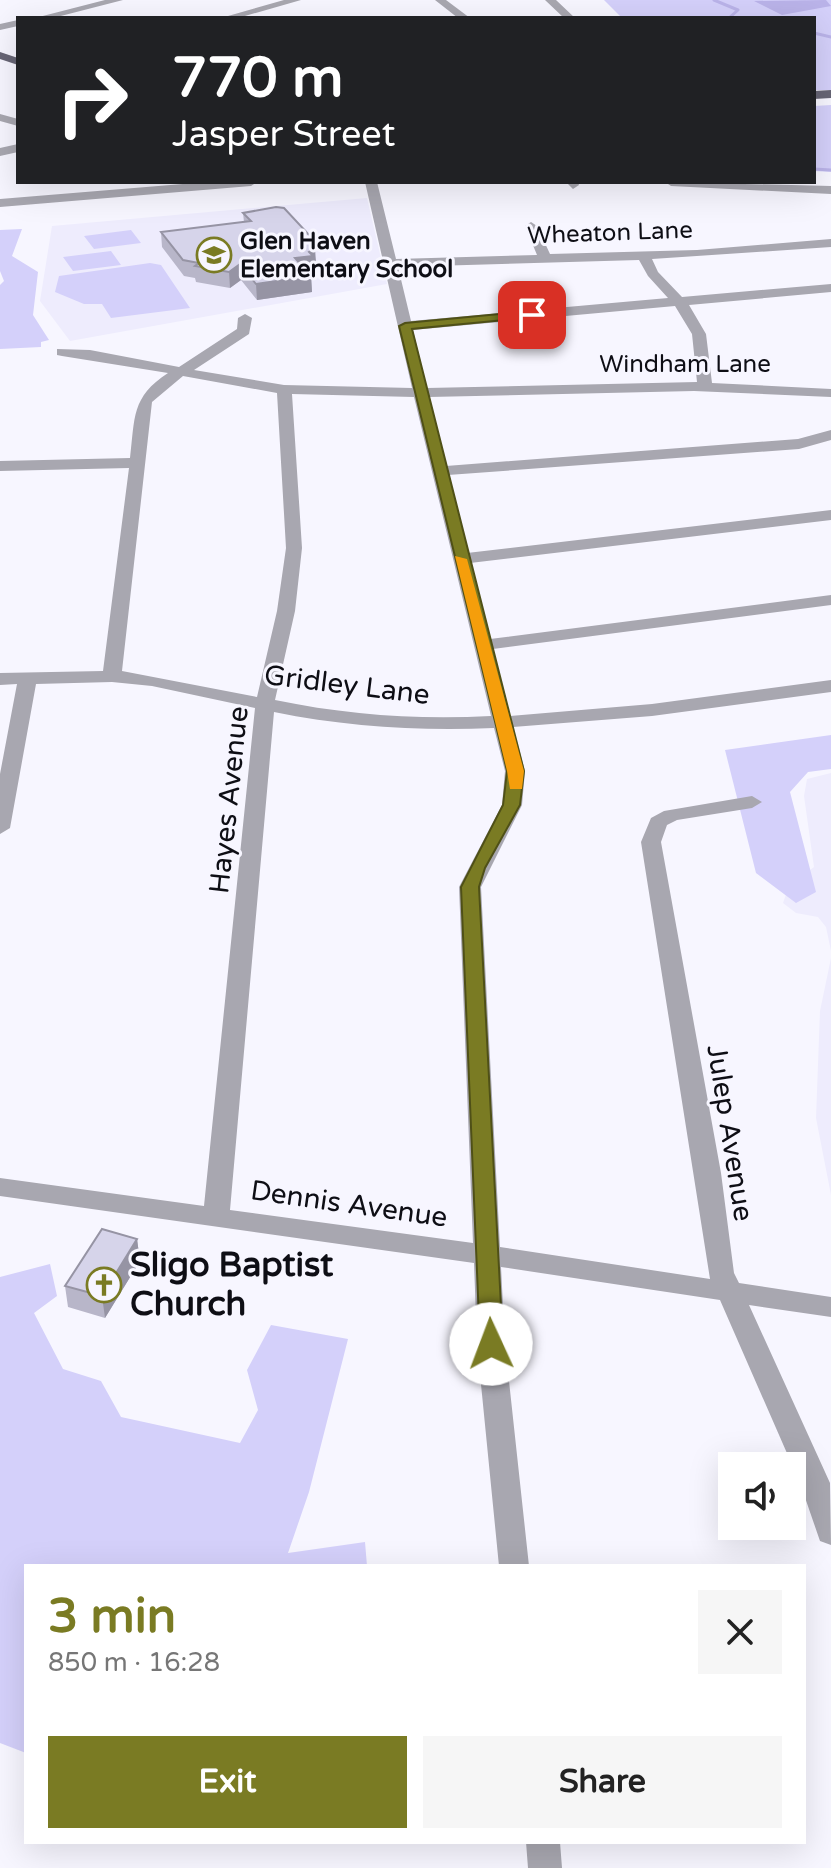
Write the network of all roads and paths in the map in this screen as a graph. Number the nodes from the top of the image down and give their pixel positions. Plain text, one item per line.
1 (118, 0) edge
2 (296, 0) edge
3 (440, 0) edge
4 (550, 0) edge
5 (67, 12) junction
6 (49, 16) edge
7 (89, 16) edge
8 (234, 16) edge
9 (441, 16) edge
10 (461, 16) edge
11 (568, 16) edge
12 (120, 184) edge
13 (228, 184) edge
14 (371, 184) edge
15 (711, 184) edge
16 (831, 190) edge
17 (100, 195) junction
18 (0, 203) edge
19 (531, 226) dead end
20 (831, 243) edge
21 (644, 255) junction
22 (545, 257) junction
23 (390, 263) junction
24 (831, 288) edge
25 (677, 301) junction
26 (245, 318) dead end
27 (405, 326) junction
28 (62, 352) dead end
29 (181, 372) junction
30 (705, 385) junction
31 (284, 389) junction
32 (421, 392) junction
33 (831, 393) edge
34 (831, 435) edge
35 (138, 463) junction
36 (0, 466) edge
37 (440, 471) junction
38 (831, 515) edge
39 (460, 559) junction
40 (831, 600) edge
41 (482, 645) junction
42 (112, 676) junction
43 (28, 677) junction
44 (0, 679) edge
45 (831, 686) edge
46 (265, 705) junction
47 (501, 722) junction
48 (752, 802) dead end
49 (0, 823) edge
50 (0, 1187) edge
51 (216, 1218) junction
52 (488, 1255) junction
53 (730, 1292) junction
54 (831, 1307) edge
55 (831, 1532) edge
56 (514, 1564) edge
57 (543, 1844) edge
58 (545, 1868) edge

1 - 5 street
2 - 8 street
3 - 10 street
4 - 11 street
5 - 6 street
5 - 7 street
9 - 10 street
12 - 17 street
13 - 17 street
14 - 23 street
15 - 16 street
17 - 18 street
19 - 22 street
20 - 21 street, Wheaton Lane
21 - 22 street, Wheaton Lane
21 - 25 street
22 - 23 street, Wheaton Lane
23 - 27 street
24 - 25 street
25 - 27 street
25 - 30 street
26 - 29 street
27 - 32 street
28 - 29 street, Windham Lane
29 - 31 street, Windham Lane
29 - 35 street
30 - 32 street, Windham Lane
30 - 33 street, Windham Lane
31 - 32 street, Windham Lane
31 - 46 street, Hayes Avenue
32 - 37 street
34 - 37 street
35 - 36 street
35 - 42 street
37 - 39 street
38 - 39 street
39 - 41 street
40 - 41 street
41 - 47 street
42 - 43 street, Gridley Lane
42 - 46 street, Gridley Lane
43 - 44 street, Gridley Lane
43 - 49 street
45 - 47 street, Gridley Lane
46 - 47 street, Gridley Lane
46 - 51 street, Hayes Avenue
47 - 52 street
48 - 53 street, Julep Avenue
50 - 51 street, Dennis Avenue
51 - 52 street, Dennis Avenue
52 - 53 street, Dennis Avenue
52 - 56 street
53 - 54 street, Dennis Avenue
53 - 55 street, Julep Avenue
57 - 58 street

